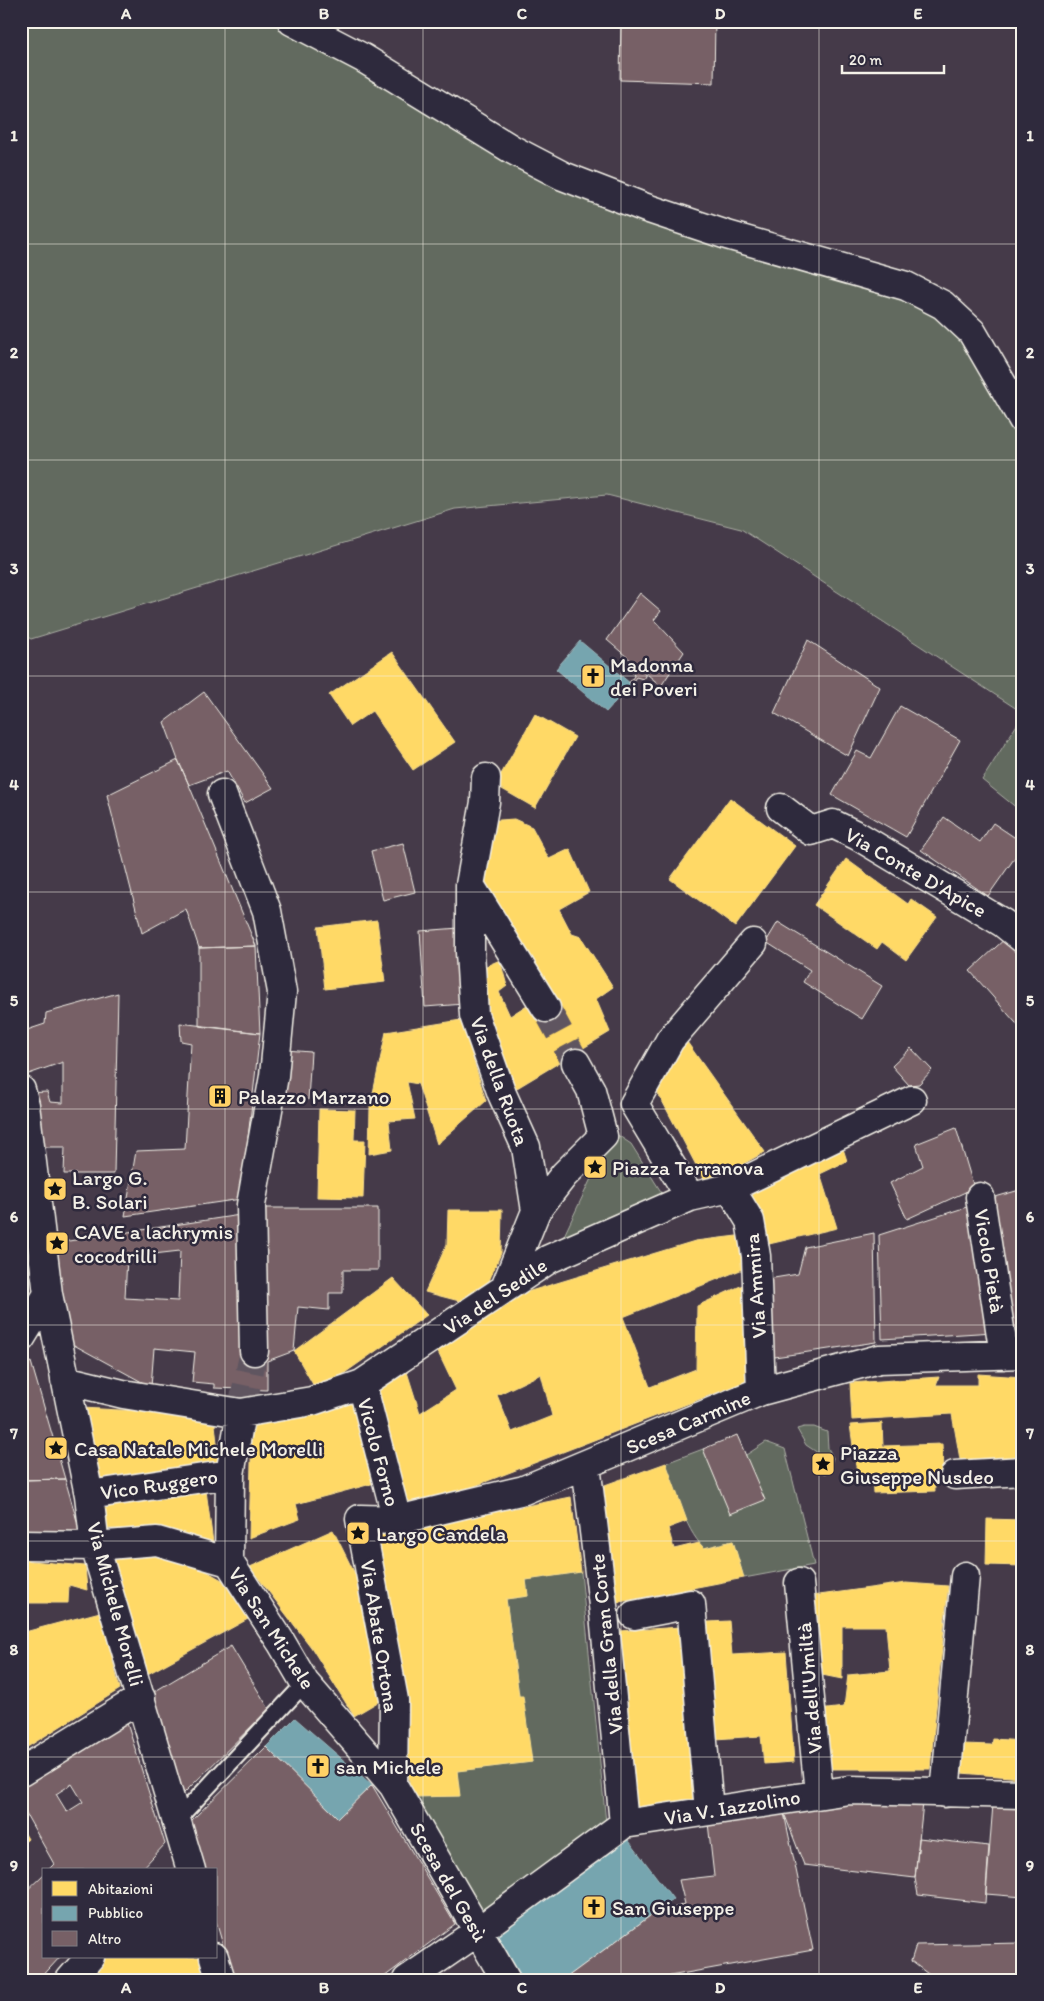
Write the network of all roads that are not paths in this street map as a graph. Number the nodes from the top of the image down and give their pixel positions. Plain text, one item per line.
1 (292, 21) edge
2 (1023, 420) edge
3 (486, 778) dead end
4 (222, 794) dead end
5 (780, 808) dead end
6 (470, 885) junction
7 (1023, 939) edge
8 (753, 944) dead end
9 (546, 1008) tunnel mouth
10 (576, 1063) tunnel mouth
11 (21, 1090) edge
12 (912, 1100) dead end
13 (730, 1188) junction
14 (690, 1197) junction
15 (980, 1197) dead end
16 (536, 1211) junction
17 (506, 1288) junction
18 (48, 1294) junction
19 (21, 1338) edge
20 (254, 1351) tunnel mouth
21 (1013, 1354) edge
22 (66, 1380) junction
23 (362, 1384) junction
24 (761, 1391) junction
25 (241, 1413) junction
26 (586, 1465) junction
27 (1023, 1471) edge
28 (230, 1474) junction
29 (955, 1475) dead end
30 (88, 1495) junction
31 (360, 1519) joint
32 (397, 1520) junction
33 (21, 1545) edge
34 (96, 1546) junction
35 (229, 1562) junction
36 (965, 1576) dead end
37 (799, 1583) dead end
38 (634, 1615) dead end
39 (305, 1683) junction
40 (141, 1698) junction
41 (21, 1772) edge
42 (393, 1784) junction
43 (945, 1792) junction
44 (819, 1794) junction
45 (1023, 1794) edge
46 (709, 1811) junction
47 (177, 1820) junction
48 (624, 1824) junction
49 (182, 1864) edge
50 (477, 1932) junction
51 (89, 1958) edge
52 (214, 1958) edge
53 (70, 1980) edge
54 (220, 1980) edge
55 (407, 1980) edge
56 (506, 1980) edge

1 - 2 street
3 - 6 street, Via della Ruota
4 - 20 street
5 - 7 street, Via Conte D'Apice
6 - 9 street
6 - 16 street, Via della Ruota
8 - 14 street
10 - 16 street
11 - 18 street, Via Michele Morelli
12 - 13 street, Via del Sedile
13 - 14 street, Via del Sedile
13 - 24 street, Via Ammira
14 - 17 street, Via del Sedile
15 - 21 street, Vicolo Pietà
16 - 17 street
17 - 23 street, Via del Sedile
18 - 19 street
18 - 22 street, Via Michele Morelli
21 - 24 street, Scesa Carmine
22 - 25 street, Via del Sedile
22 - 30 street, Via Michele Morelli
23 - 25 street, Via del Sedile
23 - 32 street, Vicolo Forno
24 - 26 street, Scesa Carmine
25 - 28 street, Via San Michele
26 - 32 street, Scesa Carmine
26 - 48 street, Via della Gran Corte
27 - 29 street
28 - 30 street, Vico Ruggero
28 - 35 street, Via San Michele
30 - 34 street, Via Michele Morelli
31 - 32 street, Scesa Carmine
31 - 42 street, Via Abate Ortona
33 - 34 street
34 - 35 street
34 - 40 street, Via Michele Morelli
35 - 39 street, Via San Michele
36 - 43 street
37 - 44 street, Via dell'Umiltà
38 - 46 street
39 - 42 street, Via San Michele
39 - 47 lane
40 - 41 street
40 - 47 street, Via Michele Morelli
42 - 50 street, Scesa del Gesù
43 - 44 street, Via V. Iazzolino
43 - 45 street, Via V. Iazzolino
44 - 46 street, Via V. Iazzolino
46 - 48 street, Via V. Iazzolino
47 - 49 street, Via Michele Morelli
48 - 50 street, Via V. Iazzolino
50 - 55 street, Via V. Iazzolino
50 - 56 street, Scesa del Gesù
51 - 53 street
52 - 54 street

